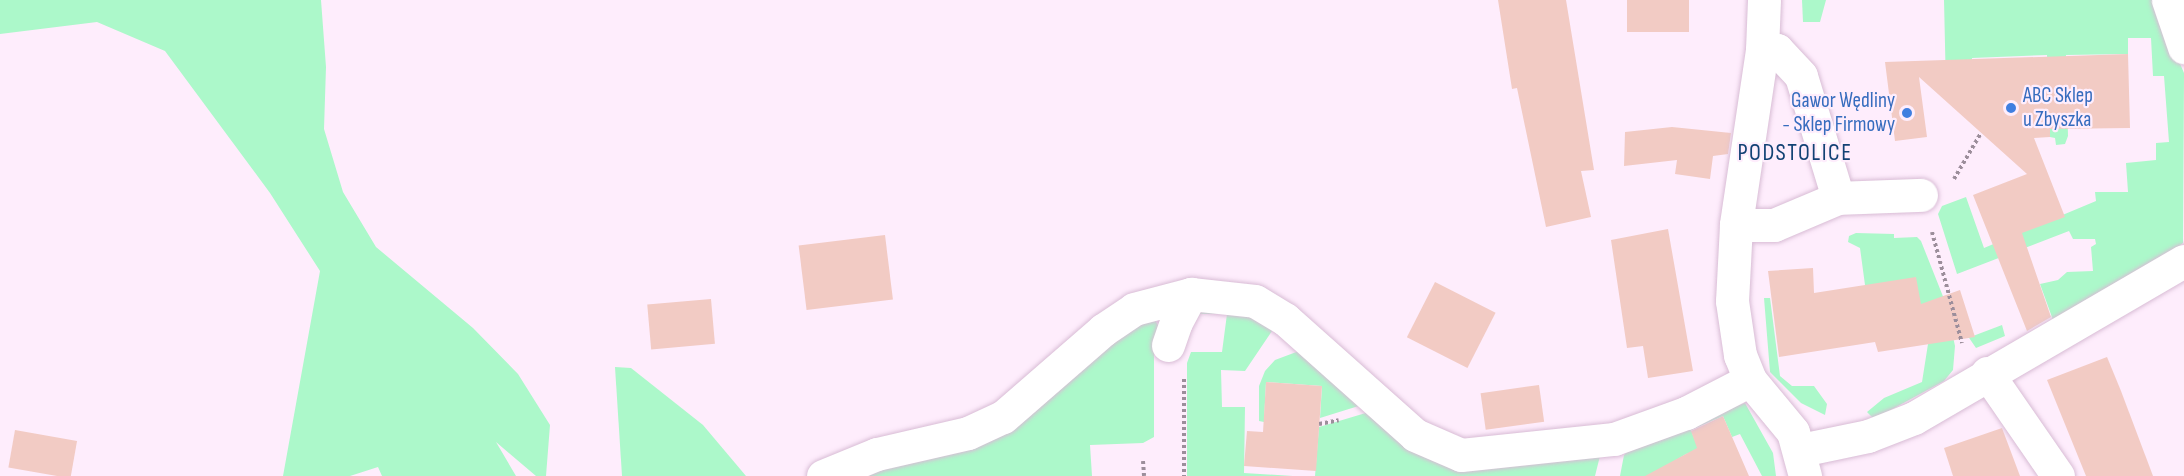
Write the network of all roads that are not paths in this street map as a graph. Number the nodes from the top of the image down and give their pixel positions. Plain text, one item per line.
1 (1764, 0) edge
2 (2168, 0) edge
3 (2184, 47) edge
4 (1762, 50) junction
5 (1935, 189) road end
6 (1838, 198) junction
7 (1736, 225) junction
8 (2184, 261) edge
9 (1191, 294) junction
10 (1168, 345) dead end
11 (1976, 363) junction
12 (1750, 380) junction
13 (1803, 463) edge
14 (823, 476) edge
15 (2058, 476) edge

1 - 4 street
2 - 3 street
4 - 6 street
4 - 7 street
5 - 6 street
6 - 7 street
7 - 12 street
8 - 11 street
9 - 10 street
9 - 12 street
9 - 14 street
11 - 13 street
11 - 15 street
12 - 13 street

